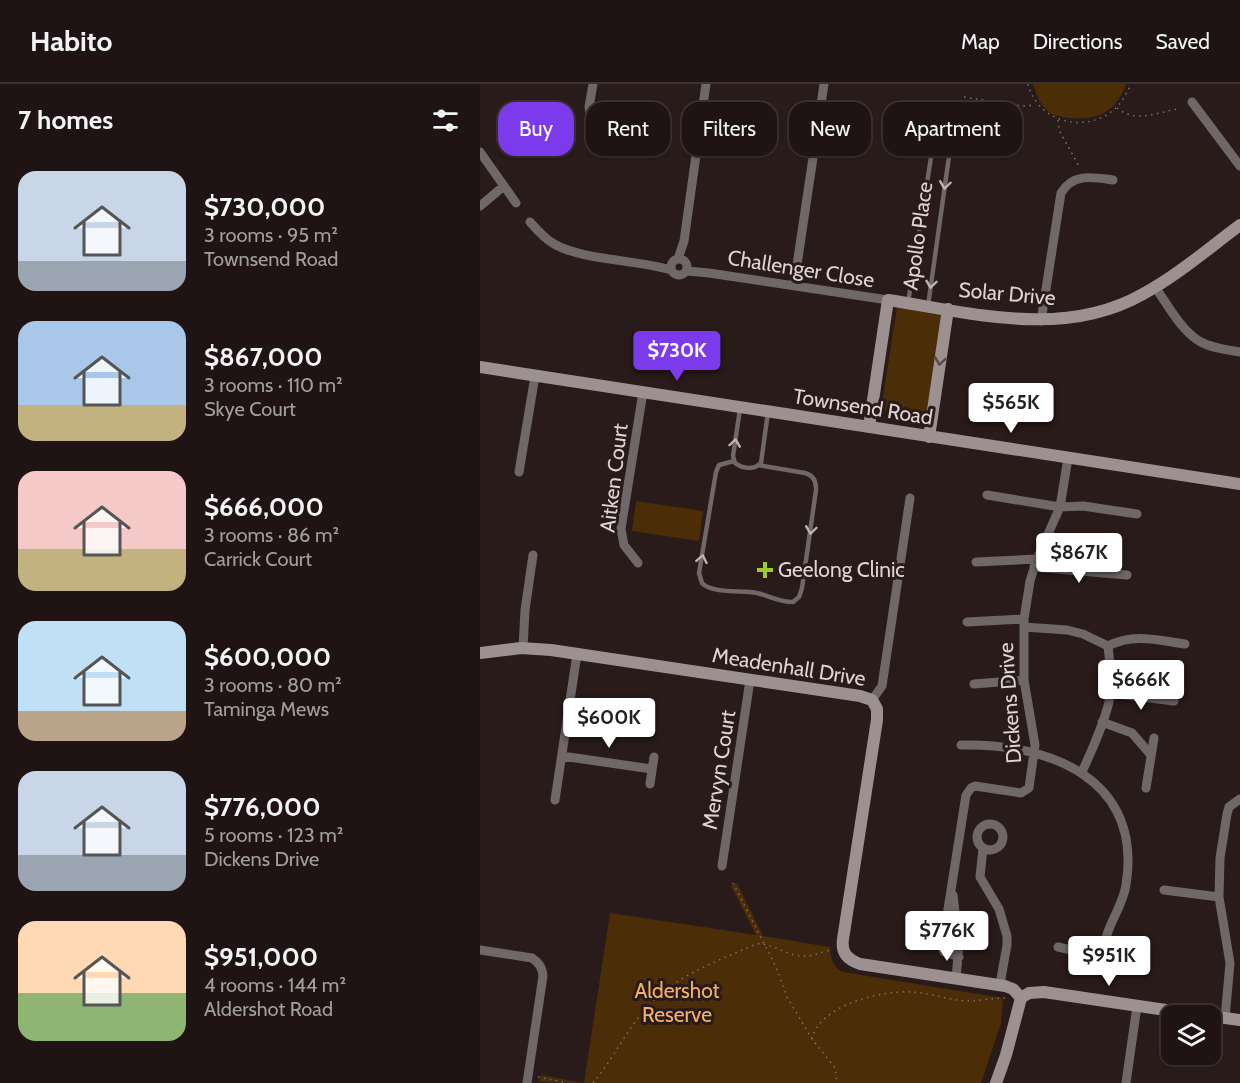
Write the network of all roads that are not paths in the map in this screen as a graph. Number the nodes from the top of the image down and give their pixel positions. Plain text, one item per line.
1 (593, 84) edge
2 (706, 84) edge
3 (824, 84) edge
4 (590, 102) edge
5 (1192, 102) dead end
6 (480, 152) edge
7 (1240, 166) edge
8 (1113, 180) dead end
9 (504, 186) junction
10 (516, 203) dead end
11 (480, 206) edge
12 (530, 222) dead end
13 (1240, 225) edge
14 (680, 265) junction
15 (794, 285) junction
16 (1155, 287) junction
17 (888, 300) junction
18 (908, 303) junction
19 (928, 306) junction
20 (948, 309) junction
21 (1041, 321) junction
22 (1240, 352) edge
23 (480, 367) edge
24 (535, 376) junction
25 (643, 392) junction
26 (740, 408) junction
27 (768, 412) junction
28 (869, 428) junction
29 (929, 436) junction
30 (1068, 458) junction
31 (734, 461) junction
32 (758, 465) junction
33 (519, 472) dead end
34 (1240, 484) edge
35 (987, 495) dead end
36 (910, 498) dead end
37 (1060, 507) junction
38 (1137, 514) dead end
39 (533, 555) dead end
40 (976, 562) dead end
41 (1035, 562) junction
42 (638, 563) dead end
43 (1126, 575) dead end
44 (967, 622) dead end
45 (1024, 623) junction
46 (1185, 644) dead end
47 (1108, 646) junction
48 (523, 648) junction
49 (480, 652) edge
50 (577, 654) junction
51 (750, 680) junction
52 (1024, 680) junction
53 (974, 684) dead end
54 (1110, 693) junction
55 (872, 700) junction
56 (1174, 701) dead end
57 (1102, 722) junction
58 (1154, 738) dead end
59 (962, 744) dead end
60 (1035, 752) junction
61 (1150, 755) junction
62 (562, 756) junction
63 (654, 757) dead end
64 (652, 769) junction
65 (1082, 772) junction
66 (650, 784) dead end
67 (1146, 788) dead end
68 (1240, 799) edge
69 (555, 800) dead end
70 (983, 848) dead end
71 (722, 866) dead end
72 (953, 890) junction
73 (1164, 890) dead end
74 (1219, 897) junction
75 (946, 919) junction
76 (957, 920) junction
77 (1058, 946) dead end
78 (480, 950) edge
79 (1116, 954) dead end
80 (1103, 955) junction
81 (959, 957) junction
82 (956, 978) junction
83 (1000, 984) junction
84 (1021, 998) junction
85 (1137, 1006) junction
86 (1161, 1009) edge
87 (1221, 1018) edge
88 (1225, 1018) junction
89 (1240, 1020) edge
90 (528, 1079) edge
91 (996, 1083) edge
92 (1126, 1083) edge

1 - 4 street
2 - 14 street
3 - 15 street
5 - 7 street
6 - 9 street
8 - 21 street
9 - 10 street
9 - 11 street
12 - 14 street, Challenger Close
13 - 16 street, Solar Drive
14 - 15 street, Challenger Close
15 - 17 street, Challenger Close
16 - 21 street, Solar Drive
16 - 22 street
17 - 18 street, Solar Drive
17 - 28 street, Apollo Place
18 - 19 street, Solar Drive
18 -> 19 lane, Apollo Place
19 - 20 street, Solar Drive
20 - 21 street, Solar Drive
20 -> 29 street, Apollo Place
23 - 24 street, Townsend Road
24 - 25 street, Townsend Road
24 - 33 street
25 - 26 street, Townsend Road
25 - 42 street, Aitken Court
26 - 27 street, Townsend Road
31 -> 26 lane
27 - 28 street, Townsend Road
27 - 32 lane
28 - 29 street, Townsend Road
29 - 30 street, Townsend Road
30 - 34 street, Townsend Road
30 - 37 street, Dickens Drive
31 - 32 lane
32 -> 31 lane
35 - 37 street
36 - 55 street
37 - 38 street
37 - 41 street, Dickens Drive
39 - 48 street
40 - 41 street
41 - 43 street
41 - 45 street, Dickens Drive
44 - 45 street
45 - 47 street
45 - 52 street, Dickens Drive
46 - 47 street
47 - 54 street
48 - 49 street, Meadenhall Drive
48 - 50 street, Meadenhall Drive
50 - 51 street, Meadenhall Drive
50 - 62 street
51 - 55 street, Meadenhall Drive
51 - 71 street, Mervyn Court
52 - 53 street
52 - 60 street, Dickens Drive
54 - 56 street
54 - 57 street
55 - 82 street, Meadenhall Drive
57 - 61 street
57 - 65 street
58 - 61 street
59 - 60 street
60 - 65 street
60 - 72 street, Dickens Drive
61 - 67 street
62 - 64 street
62 - 69 street
63 - 64 street
64 - 66 street
65 - 80 street
68 - 74 street
70 - 83 street
72 - 75 street, Dickens Drive
72 - 76 street, Dickens Drive
73 - 74 street
74 - 88 street
75 - 76 street
75 - 81 street, Dickens Drive
76 - 81 street, Dickens Drive
77 - 80 street
78 - 90 street
79 - 80 street
81 - 82 street, Dickens Drive
82 - 83 street
83 - 84 street
84 - 85 street
84 - 91 street
85 - 86 street
85 - 92 street
87 - 88 street
88 - 89 street

